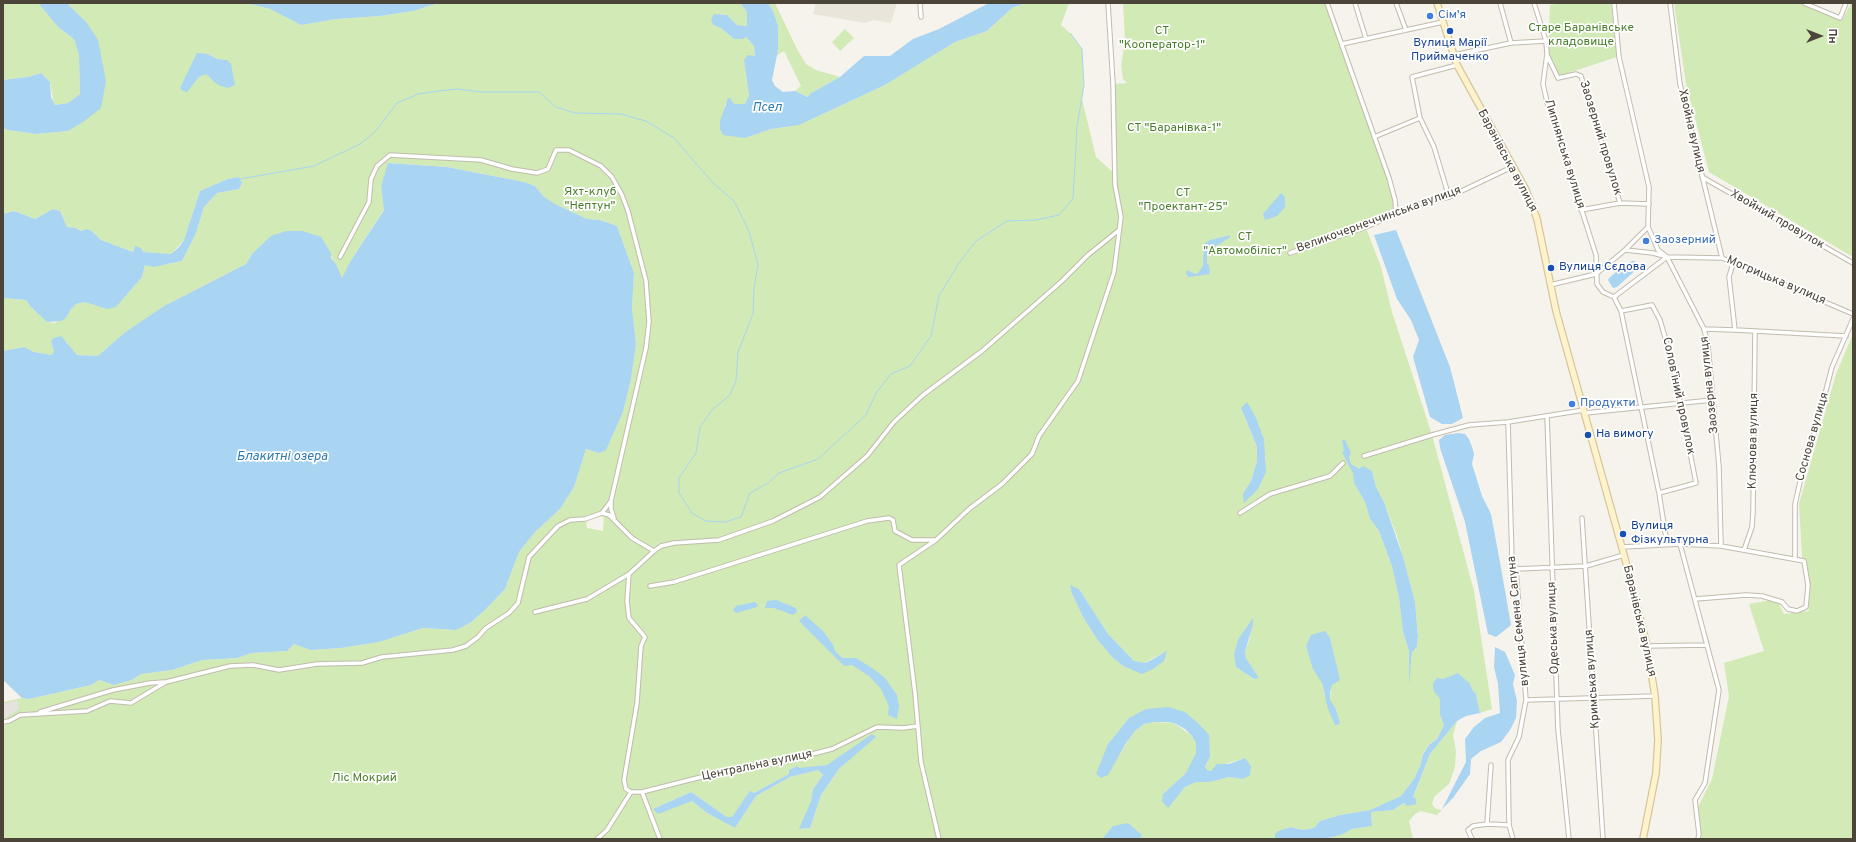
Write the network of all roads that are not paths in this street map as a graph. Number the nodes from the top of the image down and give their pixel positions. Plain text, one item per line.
1 (920, 3) edge
2 (1108, 3) edge
3 (1327, 3) edge
4 (1354, 3) edge
5 (1396, 3) edge
6 (1437, 3) edge
7 (1500, 3) edge
8 (1534, 3) edge
9 (1614, 3) edge
10 (1670, 3) edge
11 (1804, 3) edge
12 (1846, 3) edge
13 (921, 17) dead end
14 (1443, 22) junction
15 (1406, 30) junction
16 (1366, 39) junction
17 (1546, 41) junction
18 (1511, 43) junction
19 (1342, 44) junction
20 (1547, 54) junction
21 (1454, 55) junction
22 (1457, 65) junction
23 (1420, 118) junction
24 (1374, 137) junction
25 (1512, 167) junction
26 (1702, 177) junction
27 (1449, 197) junction
28 (1620, 203) junction
29 (1649, 204) junction
30 (1581, 210) junction
31 (1396, 214) junction
32 (1648, 227) junction
33 (1119, 230) junction
34 (1625, 250) junction
35 (1290, 253) dead end
36 (340, 257) dead end
37 (1667, 257) junction
38 (1722, 258) junction
39 (1733, 263) junction
40 (1853, 263) edge
41 (1596, 274) junction
42 (1550, 285) junction
43 (1614, 297) junction
44 (1621, 311) junction
45 (1853, 314) edge
46 (1853, 319) edge
47 (1704, 329) junction
48 (1735, 330) junction
49 (1754, 331) junction
50 (1846, 336) junction
51 (1712, 400) junction
52 (1681, 403) junction
53 (1641, 408) junction
54 (1585, 411) junction
55 (1547, 416) junction
56 (1508, 422) junction
57 (1364, 456) dead end
58 (1343, 463) dead end
59 (1660, 493) junction
60 (611, 501) junction
61 (602, 512) junction
62 (1240, 513) dead end
63 (614, 518) junction
64 (1582, 518) dead end
65 (936, 540) junction
66 (1667, 544) junction
67 (1680, 544) junction
68 (1622, 546) junction
69 (1721, 546) junction
70 (1744, 550) junction
71 (654, 551) junction
72 (1624, 555) junction
73 (1795, 559) junction
74 (1586, 566) junction
75 (1552, 567) junction
76 (1516, 569) junction
77 (630, 574) junction
78 (650, 586) dead end
79 (1695, 599) junction
80 (534, 612) dead end
81 (1707, 645) junction
82 (1647, 646) junction
83 (166, 682) junction
84 (1655, 696) junction
85 (1594, 699) junction
86 (1526, 700) junction
87 (1556, 700) junction
88 (37, 713) junction
89 (3, 722) edge
90 (918, 726) junction
91 (1490, 765) dead end
92 (631, 792) junction
93 (642, 792) junction
94 (1487, 824) junction
95 (1509, 825) junction
96 (597, 839) edge
97 (660, 839) edge
98 (938, 839) edge
99 (1472, 839) edge
100 (1513, 839) edge
101 (1569, 839) edge
102 (1602, 839) edge
103 (1643, 839) edge
104 (1698, 839) edge

1 - 13 street
2 - 33 street
3 - 19 street
4 - 16 street
5 - 15 street
6 - 14 main road, Баранівська вулиця
7 - 18 street
8 - 17 street, Липнянська вулиця
9 - 29 street, Заозерна вулиця
10 - 26 street, Хвойна вулиця
11 - 12 street
14 - 15 street
14 - 21 main road, Баранівська вулиця
15 - 16 street
16 - 19 street
17 - 18 street
17 - 20 street, Липнянська вулиця
18 - 21 street
19 - 24 street
20 - 28 street, Заозерний провулок
20 - 30 street, Липнянська вулиця
21 - 22 main road, Баранівська вулиця
22 - 23 street
22 - 25 main road, Баранівська вулиця
23 - 24 street
23 - 27 street
24 - 31 street
25 - 27 street, Великочернеччинська вулиця
25 - 42 main road, Баранівська вулиця
26 - 38 street, Хвойна вулиця
26 - 40 street, Хвойний провулок
27 - 31 street, Великочернеччинська вулиця
28 - 29 street
28 - 30 street
29 - 32 street, Заозерна вулиця
30 - 41 street, Липнянська вулиця
31 - 35 street, Великочернеччинська вулиця
32 - 34 street
32 - 37 street, Заозерна вулиця
33 - 65 street
33 - 71 street
34 - 37 street, Могрицька вулиця
34 - 41 street
36 - 60 street
37 - 38 street, Могрицька вулиця
37 - 43 street
37 - 47 street, Заозерна вулиця
38 - 39 street, Могрицька вулиця
39 - 45 street, Могрицька вулиця
39 - 48 street
41 - 42 street
41 - 43 street, Липнянська вулиця
42 - 54 main road, Баранівська вулиця
43 - 44 street
44 - 52 street, Соловʼїний провулок
44 - 53 street
46 - 50 street, Соснова вулиця
47 - 48 street
47 - 51 street, Заозерна вулиця
48 - 49 street
49 - 50 street
49 - 70 street, Ключова вулиця
50 - 73 street, Соснова вулиця
51 - 52 street
51 - 69 street, Заозерна вулиця
52 - 53 street
52 - 59 street, Соловʼїний провулок
53 - 54 street
53 - 59 street
54 - 55 street
54 - 68 main road, Баранівська вулиця
55 - 56 street
55 - 75 street, Одеська вулиця
56 - 57 street
56 - 76 street, вулиця Семена Сапуна
58 - 62 street
59 - 66 street
60 - 61 street
60 - 63 street
61 - 63 street
61 - 83 street
63 - 71 street
64 - 74 street, Кримська вулиця
65 - 78 street
65 - 90 street
66 - 67 street
66 - 68 street
67 - 69 street
67 - 79 street
68 - 72 main road, Баранівська вулиця
69 - 70 street
70 - 73 street
71 - 77 street
72 - 74 street
72 - 82 main road, Баранівська вулиця
73 - 79 street
74 - 75 street
74 - 85 street, Кримська вулиця
75 - 76 street
75 - 87 street, Одеська вулиця
76 - 86 street, вулиця Семена Сапуна
77 - 80 street
77 - 92 street
79 - 81 street
81 - 82 street
81 - 104 street
82 - 84 main road, Баранівська вулиця
83 - 88 street
83 - 88 street
84 - 85 street
84 - 103 main road, Баранівська вулиця
85 - 87 street
85 - 102 street, Кримська вулиця
86 - 87 street
86 - 95 street, вулиця Семена Сапуна
87 - 101 street, Одеська вулиця
88 - 89 street
90 - 93 street, Центральна вулиця
90 - 98 street
91 - 94 street
92 - 93 street, Центральна вулиця
92 - 96 street
93 - 97 street
94 - 95 street
94 - 99 street
95 - 100 street, вулиця Семена Сапуна

